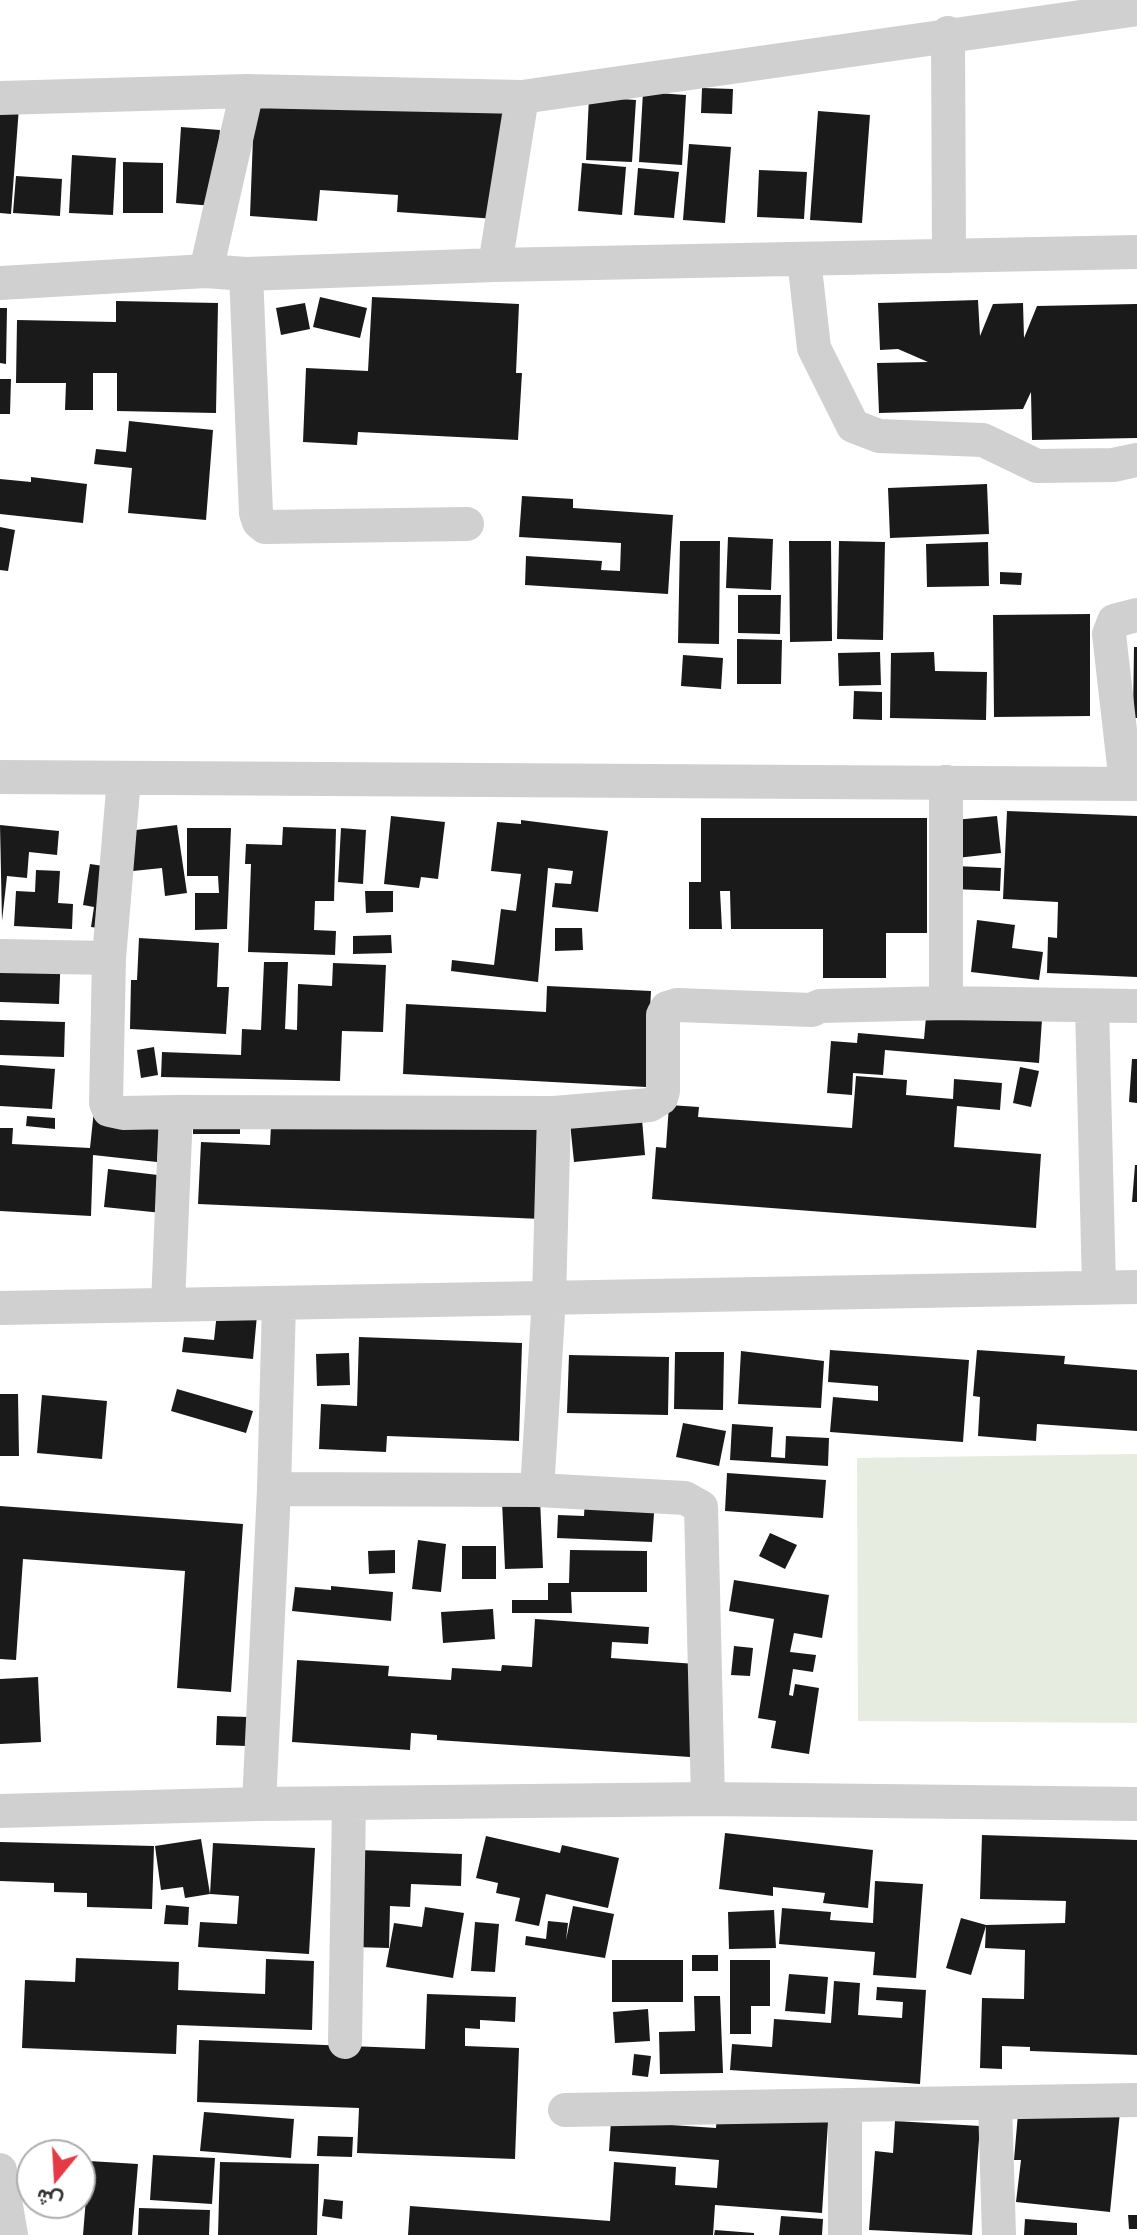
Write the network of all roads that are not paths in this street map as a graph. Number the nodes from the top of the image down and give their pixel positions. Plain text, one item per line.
1 (1137, 9) edge
2 (948, 33) junction
3 (247, 91) junction
4 (522, 97) junction
5 (0, 98) edge
6 (1137, 252) edge
7 (949, 256) junction
8 (804, 259) junction
9 (495, 265) junction
10 (206, 271) junction
11 (246, 274) junction
12 (0, 283) edge
13 (1137, 460) edge
14 (467, 524) dead end
15 (1137, 615) edge
16 (0, 777) edge
17 (124, 778) junction
18 (946, 782) junction
19 (1132, 784) edge
20 (0, 956) edge
21 (109, 958) junction
22 (946, 1003) junction
23 (1092, 1006) junction
24 (1137, 1006) edge
25 (176, 1112) junction
26 (554, 1113) junction
27 (1099, 1287) junction
28 (1137, 1287) edge
29 (549, 1298) junction
30 (279, 1303) junction
31 (168, 1304) junction
32 (0, 1308) edge
33 (274, 1489) junction
34 (537, 1490) junction
35 (708, 1799) junction
36 (259, 1804) junction
37 (1137, 1804) edge
38 (349, 1805) junction
39 (0, 1811) edge
40 (345, 2042) dead end
41 (1137, 2100) edge
42 (995, 2104) junction
43 (845, 2105) junction
44 (565, 2110) dead end
45 (0, 2170) edge
46 (11, 2235) edge
47 (845, 2235) edge
48 (999, 2235) edge

1 - 2 street
2 - 4 street
2 - 7 street
3 - 4 street
3 - 5 street
3 - 10 street
4 - 9 street
6 - 7 street
7 - 8 street
8 - 9 street
8 - 13 street
9 - 11 street
10 - 11 street
10 - 12 street
11 - 14 street
15 - 19 street
16 - 17 street
17 - 18 street
17 - 21 street
18 - 19 street
18 - 22 street
20 - 21 street
21 - 25 street
22 - 23 street
22 - 26 street
23 - 24 street
23 - 27 street
25 - 26 street
25 - 31 street
26 - 29 street
27 - 28 street
27 - 29 street
29 - 30 street
29 - 34 street
30 - 31 street
30 - 33 street
31 - 32 street
33 - 34 street
33 - 36 street
34 - 35 street
35 - 37 street
35 - 38 street
36 - 38 street
36 - 39 street
38 - 40 street
41 - 42 street
42 - 43 street
42 - 48 street
43 - 44 street
43 - 47 street
45 - 46 street

